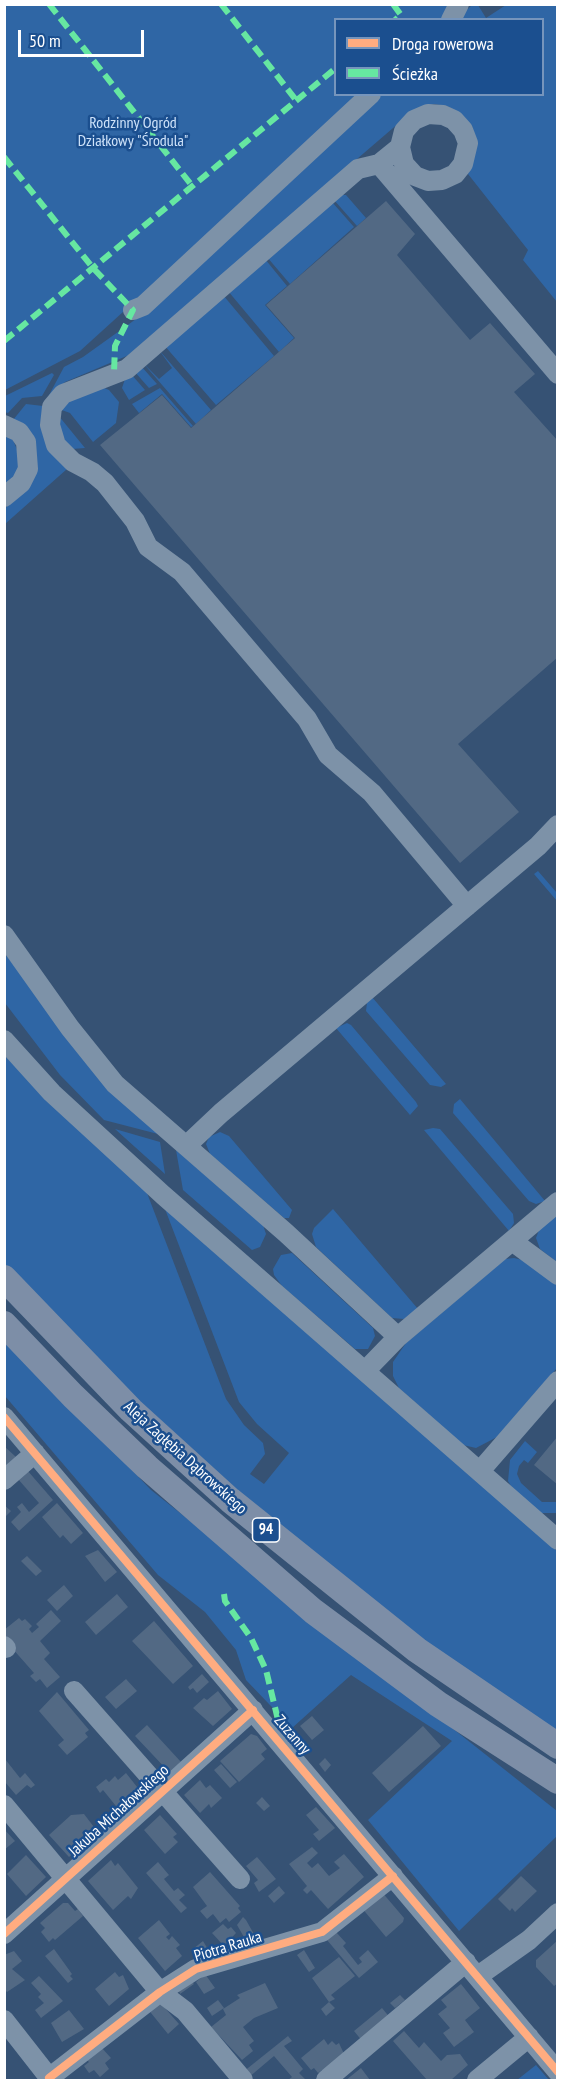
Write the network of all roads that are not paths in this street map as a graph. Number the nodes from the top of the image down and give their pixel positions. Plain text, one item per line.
1 (459, 4) edge
2 (452, 18) edge
3 (369, 96) edge
4 (400, 147) dead end
5 (379, 164) junction
6 (133, 310) dead end
7 (558, 374) edge
8 (4, 425) edge
9 (4, 497) edge
10 (558, 825) edge
11 (466, 906) junction
12 (4, 935) edge
13 (4, 1040) edge
14 (186, 1146) junction
15 (558, 1202) edge
16 (512, 1241) junction
17 (558, 1275) edge
18 (4, 1278) edge
19 (4, 1324) edge
20 (398, 1337) junction
21 (366, 1370) junction
22 (558, 1381) edge
23 (4, 1417) edge
24 (35, 1453) junction
25 (480, 1471) junction
26 (4, 1480) edge
27 (556, 1536) edge
28 (74, 1691) dead end
29 (253, 1710) junction
30 (558, 1746) edge
31 (521, 1760) junction
32 (558, 1781) edge
33 (558, 1789) edge
34 (161, 1792) junction
35 (4, 1805) edge
36 (393, 1876) junction
37 (66, 1878) junction
38 (240, 1879) dead end
39 (558, 1913) edge
40 (4, 1934) edge
41 (472, 1969) junction
42 (160, 1992) junction
43 (4, 2020) edge
44 (529, 2037) junction
45 (558, 2072) edge
46 (50, 2079) edge
47 (243, 2080) edge
48 (326, 2080) edge
49 (477, 2080) edge

1 - 2 street
3 - 6 street
4 - 5 street
5 - 7 street
5 - 11 street
8 - 9 street
10 - 11 street
11 - 14 street
12 - 14 street
13 - 21 street
14 - 20 street
15 - 16 street
16 - 17 street
16 - 20 street
18 - 30 main road, Aleja Zagłębia Dąbrowskiego / 94
19 - 31 main road, Aleja Zagłębia Dąbrowskiego / 94
20 - 21 street
21 - 25 street
22 - 25 street
23 - 24 street, Zuzanny
24 - 26 street
24 - 29 street, Zuzanny
25 - 27 street
28 - 34 street
29 - 34 street, Jakuba Michałowskiego
29 - 36 street, Zuzanny
31 - 32 main road, Aleja Zagłębia Dąbrowskiego / 94
31 - 33 main road
34 - 37 street, Jakuba Michałowskiego
34 - 38 street
35 - 37 street
36 - 41 street, Zuzanny
36 - 42 street, Piotra Rauka
37 - 40 street, Jakuba Michałowskiego
37 - 42 street
39 - 41 street
41 - 44 street, Zuzanny
41 - 48 street
42 - 46 street, Piotra Rauka
42 - 47 street
43 - 46 street
44 - 45 street, Zuzanny
44 - 49 street

